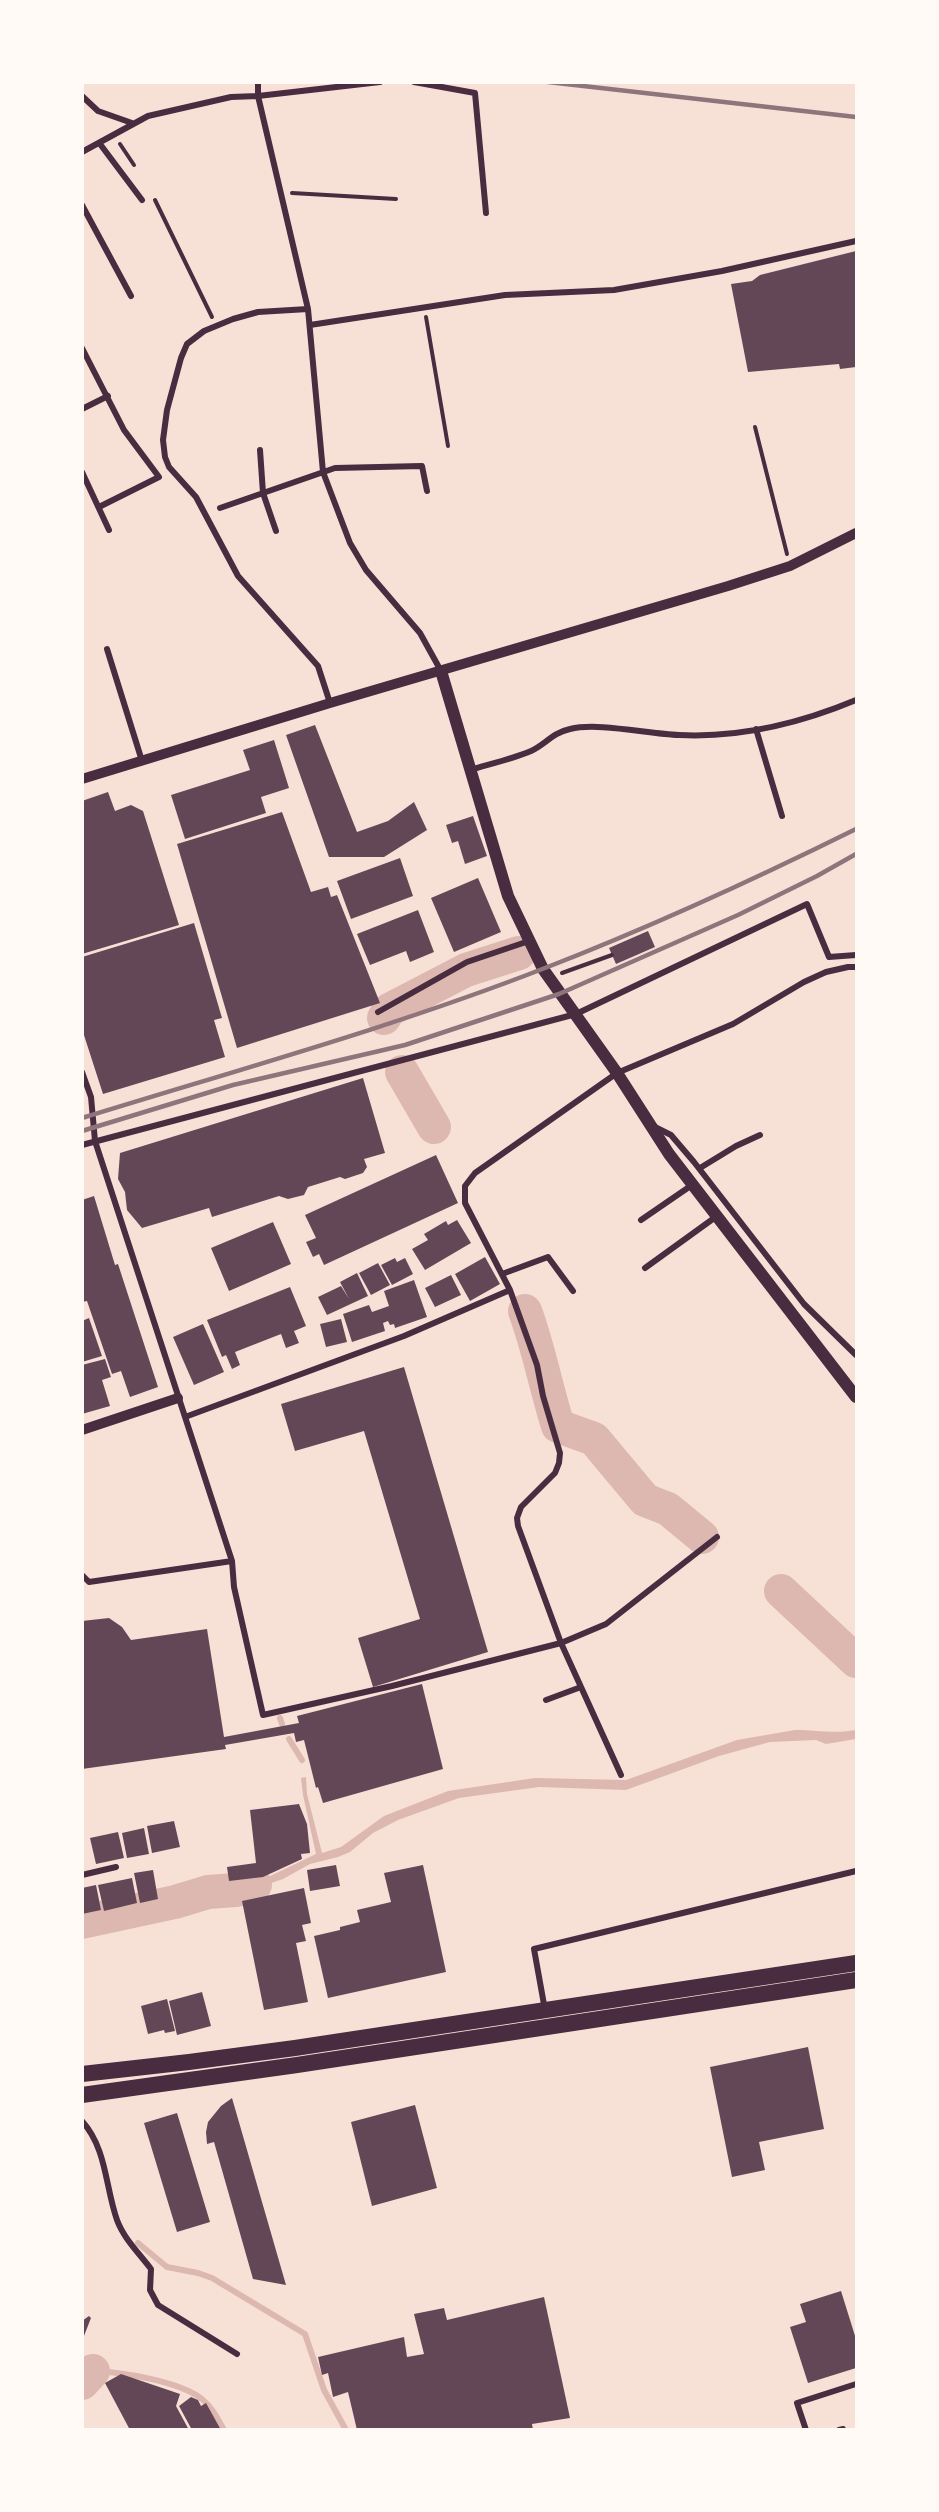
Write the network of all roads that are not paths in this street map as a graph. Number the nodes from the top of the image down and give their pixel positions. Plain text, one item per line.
1 (258, 82) edge
2 (380, 82) edge
3 (414, 82) edge
4 (82, 96) edge
5 (258, 96) junction
6 (132, 123) junction
7 (100, 144) junction
8 (82, 152) edge
9 (142, 200) dead end
10 (82, 205) edge
11 (486, 213) dead end
12 (856, 241) edge
13 (131, 296) dead end
14 (308, 309) junction
15 (310, 325) junction
16 (82, 348) edge
17 (108, 396) junction
18 (82, 410) edge
19 (260, 450) dead end
20 (82, 472) edge
21 (323, 472) junction
22 (428, 491) dead end
23 (263, 493) junction
24 (99, 507) junction
25 (220, 508) dead end
26 (109, 530) dead end
27 (276, 531) dead end
28 (856, 533) edge
29 (107, 649) dead end
30 (441, 671) junction
31 (856, 700) edge
32 (330, 703) junction
33 (756, 729) junction
34 (142, 761) junction
35 (470, 770) junction
36 (82, 779) edge
37 (782, 816) dead end
38 (529, 941) junction
39 (856, 955) edge
40 (856, 967) edge
41 (378, 1012) dead end
42 (576, 1014) junction
43 (82, 1072) edge
44 (617, 1073) junction
45 (648, 1123) junction
46 (759, 1136) dead end
47 (95, 1141) junction
48 (82, 1145) edge
49 (699, 1168) junction
50 (693, 1185) junction
51 (717, 1216) junction
52 (641, 1220) dead end
53 (645, 1268) dead end
54 (502, 1274) junction
55 (510, 1290) junction
56 (573, 1291) dead end
57 (856, 1355) edge
58 (856, 1397) edge
59 (178, 1398) junction
60 (185, 1416) junction
61 (82, 1430) edge
62 (717, 1537) dead end
63 (232, 1561) junction
64 (82, 1575) edge
65 (561, 1644) junction
66 (581, 1687) junction
67 (546, 1700) dead end
68 (621, 1775) dead end
69 (116, 1867) dead end
70 (856, 1871) edge
71 (82, 1875) edge
72 (856, 1963) edge
73 (856, 1980) edge
74 (544, 2008) junction
75 (548, 2025) junction
76 (82, 2074) edge
77 (82, 2095) edge
78 (82, 2121) edge
79 (237, 2354) dead end
80 (855, 2385) edge
81 (856, 2392) edge
82 (806, 2430) edge

1 - 5 street
2 - 5 street
3 - 11 street
4 - 6 street
5 - 6 street
5 - 14 street
6 - 7 street
7 - 8 street
7 - 9 street
10 - 13 street
12 - 15 street
14 - 15 street
14 - 32 street
15 - 21 street
16 - 17 street
17 - 18 street
17 - 24 street
19 - 23 street
20 - 24 street
21 - 22 street
21 - 23 street
21 - 30 street
23 - 25 street
23 - 27 street
24 - 26 street
28 - 30 street
29 - 34 street
30 - 32 street
30 - 35 main road
31 - 33 street
32 - 34 street
33 - 35 street
33 - 37 street
34 - 36 street
35 - 38 main road
38 - 41 street
38 - 42 main road
39 - 42 street
40 - 44 street
42 - 44 main road
42 - 47 street
43 - 47 street
44 - 45 main road
44 - 54 street
45 - 49 street
45 - 50 main road
46 - 49 street
47 - 48 street
47 - 59 street
49 - 57 street
50 - 51 main road
50 - 52 street
51 - 53 street
51 - 58 main road
54 - 55 street
54 - 56 street
55 - 60 street
55 - 65 street
59 - 60 street
59 - 61 street
60 - 63 street
62 - 65 street
63 - 64 street
63 - 65 street
65 - 66 street
66 - 67 street
66 - 68 street
69 - 71 street
70 - 74 street
72 - 74 highway
73 - 75 highway
74 - 75 street
74 - 76 highway
75 - 77 highway
78 - 79 street
80 - 81 street
80 - 82 street

